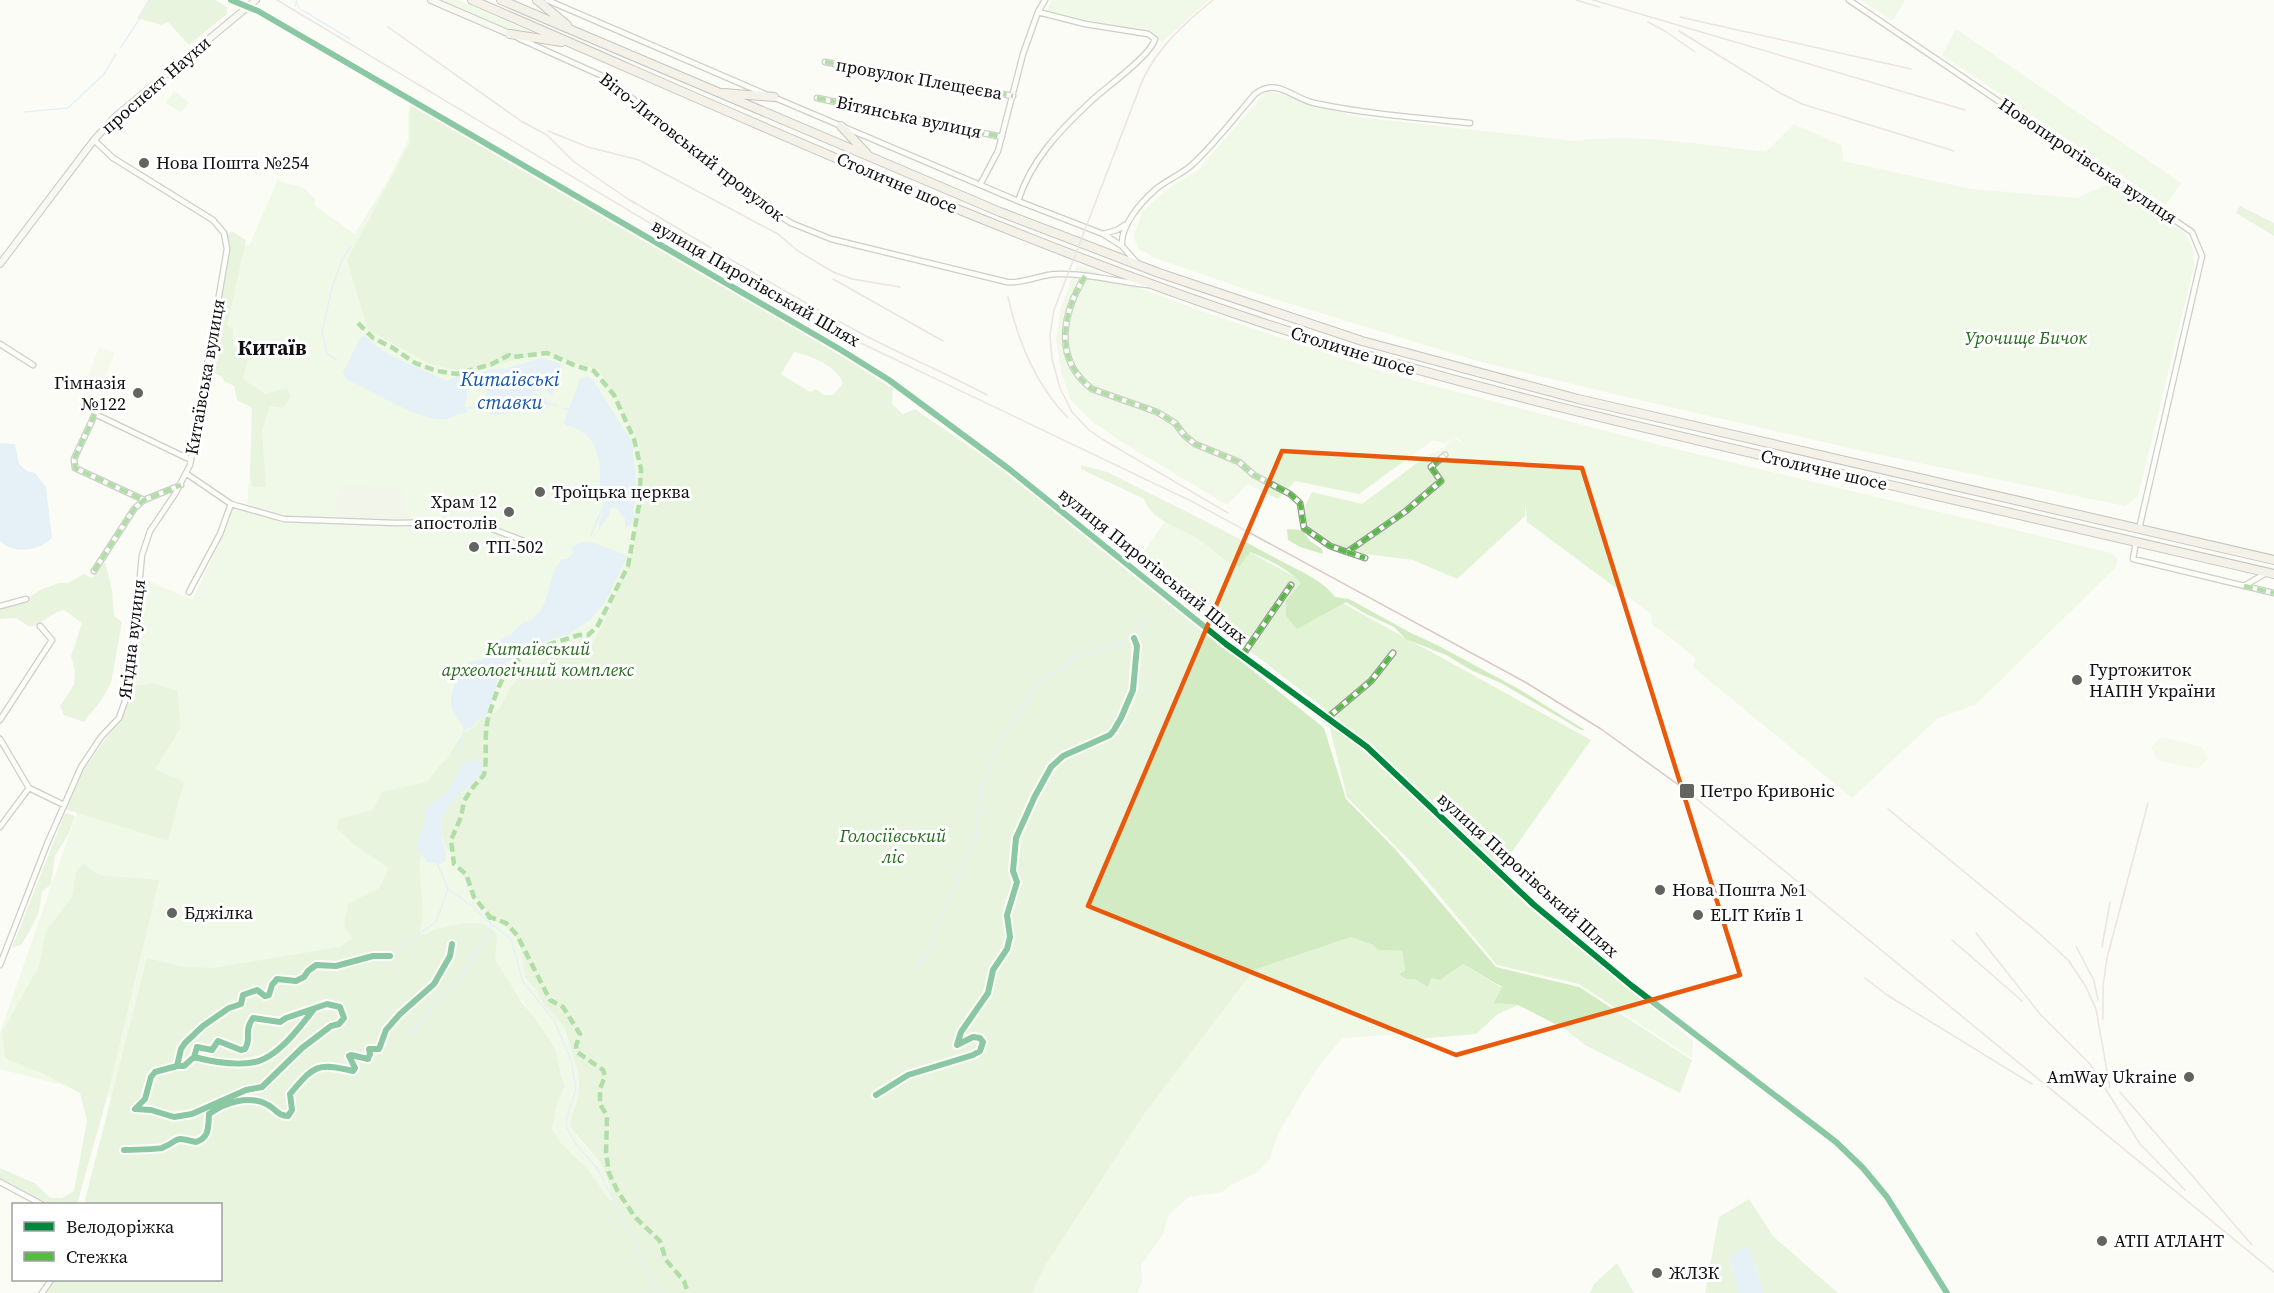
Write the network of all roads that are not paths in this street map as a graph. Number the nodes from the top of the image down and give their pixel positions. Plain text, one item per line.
1 (231, 0) edge
2 (256, 0) edge
3 (431, 0) edge
4 (472, 0) edge
5 (501, 0) edge
6 (537, 0) edge
7 (547, 0) edge
8 (1045, 0) edge
9 (1850, 0) edge
10 (247, 7) junction
11 (1038, 12) junction
12 (510, 34) junction
13 (580, 35) junction
14 (580, 46) junction
15 (825, 62) dead end
16 (717, 92) junction
17 (1012, 96) junction
18 (774, 97) junction
19 (817, 98) dead end
20 (1470, 123) dead end
21 (842, 126) junction
22 (1002, 137) junction
23 (94, 140) junction
24 (870, 158) junction
25 (980, 185) junction
26 (1017, 201) junction
27 (1128, 223) junction
28 (1103, 234) junction
29 (1122, 246) junction
30 (0, 264) edge
31 (1139, 265) junction
32 (1085, 276) junction
33 (1158, 287) junction
34 (0, 344) edge
35 (33, 365) dead end
36 (1446, 455) dead end
37 (190, 460) junction
38 (187, 474) junction
39 (181, 485) junction
40 (144, 500) junction
41 (231, 504) junction
42 (2139, 529) junction
43 (524, 541) dead end
44 (2136, 542) junction
45 (1347, 552) junction
46 (1365, 558) dead end
47 (2274, 560) edge
48 (94, 571) dead end
49 (2271, 573) edge
50 (1291, 585) dead end
51 (2244, 586) junction
52 (189, 592) dead end
53 (2274, 593) edge
54 (26, 599) dead end
55 (0, 606) edge
56 (40, 626) dead end
57 (1393, 653) dead end
58 (1242, 656) junction
59 (1326, 718) junction
60 (0, 720) edge
61 (0, 739) edge
62 (29, 788) junction
63 (64, 805) junction
64 (0, 826) edge
65 (0, 966) edge
66 (0, 1182) edge
67 (39, 1203) edge
68 (1947, 1293) edge

1 - 10 street, вулиця Пирогівський Шлях
2 - 10 main road, проспект Науки
3 - 12 main road
4 - 14 highway, Столичне шосе
5 - 13 highway, Столичне шосе
6 - 13 highway
7 - 18 street
8 - 11 street
9 - 42 street, Новопирогівська вулиця
10 - 23 main road, проспект Науки
10 - 58 street, вулиця Пирогівський Шлях
11 - 17 street
11 - 26 street
12 - 14 highway
12 - 32 street, Віто-Литовський провулок
13 - 16 highway, Столичне шосе
14 - 33 highway, Столичне шосе
15 - 17 street, провулок Плещеєва
16 - 18 highway
16 - 24 highway, Столичне шосе
17 - 22 street
18 - 21 street
19 - 22 street, Вітянська вулиця
20 - 27 street
21 - 24 highway
21 - 25 street
22 - 25 street
23 - 30 main road, проспект Науки
23 - 37 street, Китаївська вулиця
24 - 31 highway, Столичне шосе
25 - 26 street
26 - 28 street
27 - 28 street
27 - 29 street
28 - 29 street
29 - 31 street
31 - 42 highway, Столичне шосе
32 - 33 street, Віто-Литовський провулок
32 - 45 street
33 - 44 highway, Столичне шосе
34 - 35 street
36 - 45 street
37 - 38 street, Китаївська вулиця
37 - 40 street
38 - 39 street, Ягідна вулиця
38 - 41 street, Китаївська вулиця
39 - 40 street
39 - 63 street, Ягідна вулиця
40 - 48 street
41 - 43 street, Китаївська вулиця
41 - 52 street
42 - 47 highway, Столичне шосе
44 - 49 highway, Столичне шосе
44 - 51 street
45 - 46 street
49 - 51 street
50 - 58 street
51 - 53 street
54 - 55 street
56 - 60 street
57 - 59 street
58 - 59 street, вулиця Пирогівський Шлях
59 - 68 street, вулиця Пирогівський Шлях
61 - 62 street
62 - 63 street
62 - 64 street
63 - 65 street, Ягідна вулиця
66 - 67 street

